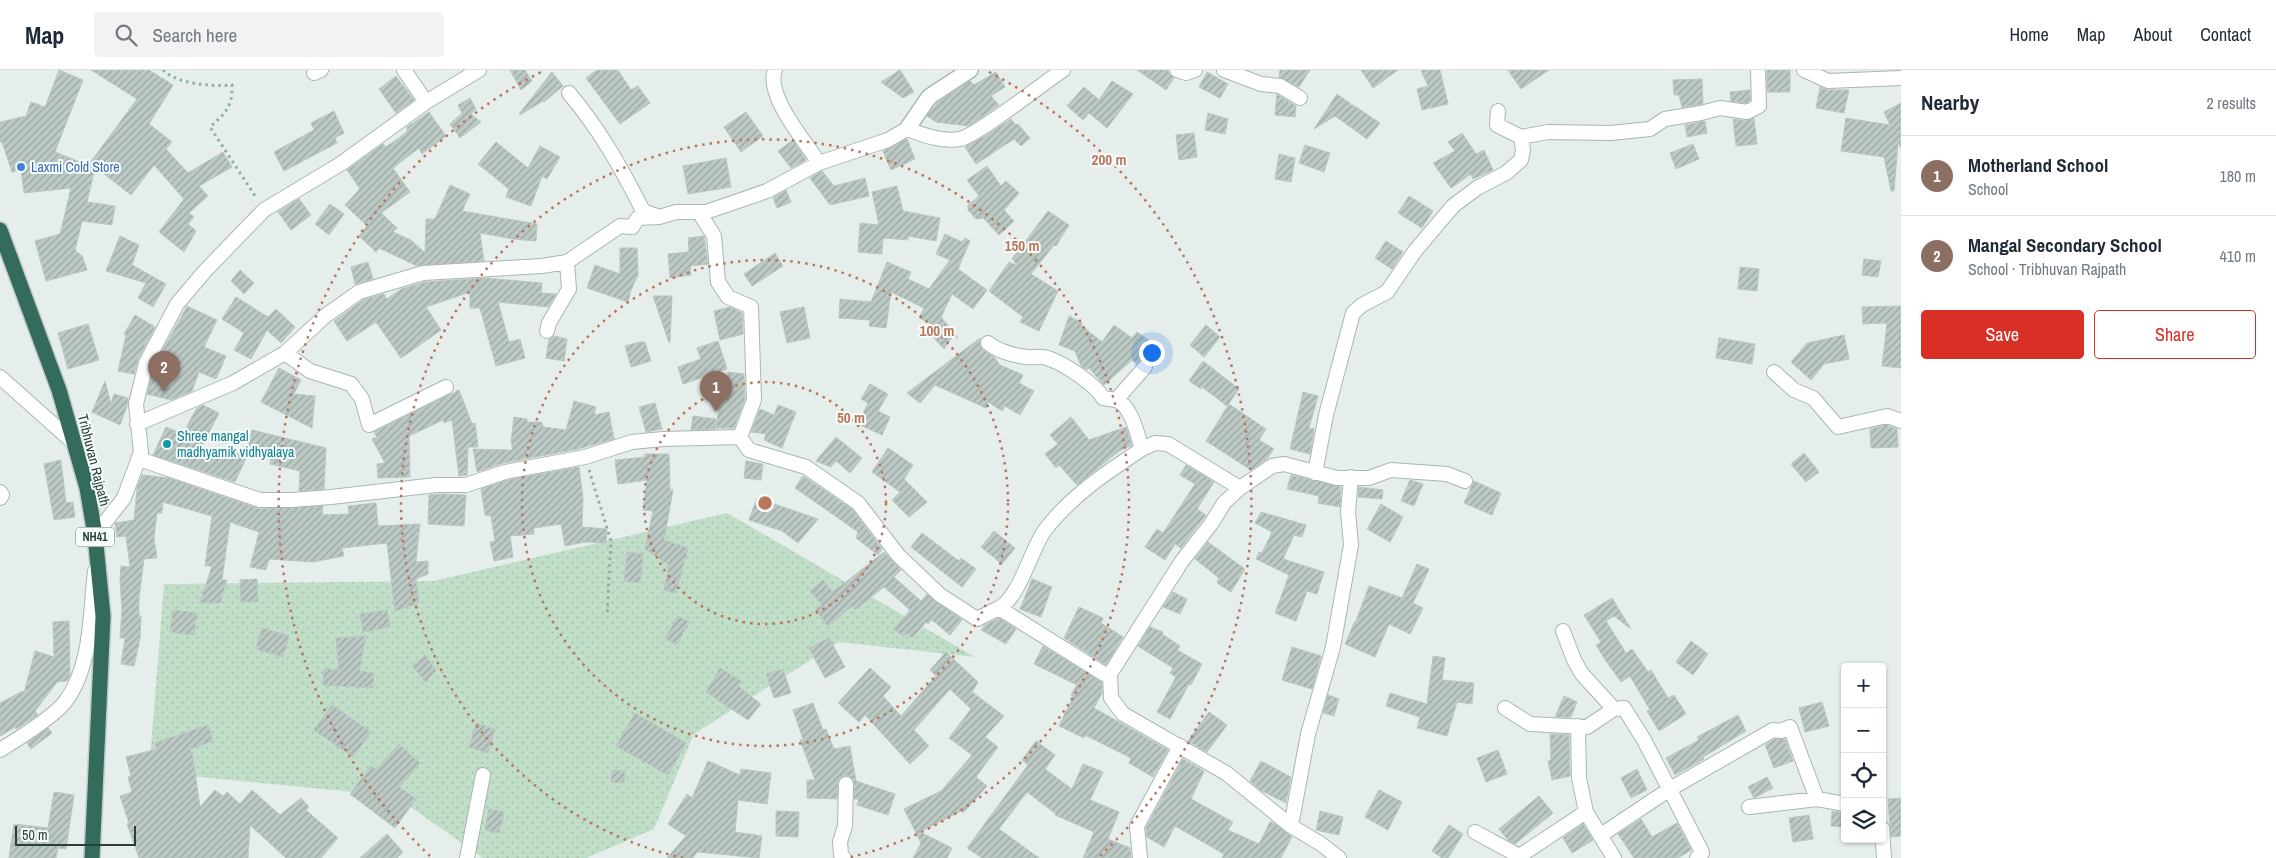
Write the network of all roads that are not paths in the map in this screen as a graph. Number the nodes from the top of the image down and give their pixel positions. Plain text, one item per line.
1 (404, 70) edge
2 (478, 70) edge
3 (775, 70) edge
4 (971, 70) edge
5 (1063, 70) edge
6 (1177, 70) edge
7 (1195, 70) edge
8 (1224, 70) edge
9 (1758, 70) edge
10 (1804, 70) edge
11 (1901, 78) edge
12 (569, 93) dead end
13 (1300, 98) dead end
14 (426, 102) junction
15 (1498, 111) dead end
16 (907, 129) junction
17 (1520, 137) junction
18 (819, 162) junction
19 (699, 212) junction
20 (659, 217) junction
21 (0, 230) edge
22 (566, 262) junction
23 (548, 331) dead end
24 (988, 343) dead end
25 (285, 354) junction
26 (1145, 367) dead end
27 (1774, 372) dead end
28 (0, 377) edge
29 (446, 387) dead end
30 (1116, 400) junction
31 (1901, 421) edge
32 (137, 424) junction
33 (740, 437) junction
34 (74, 442) junction
35 (1142, 449) junction
36 (139, 459) junction
37 (1315, 473) junction
38 (1351, 477) junction
39 (1465, 480) dead end
40 (1240, 488) junction
41 (0, 492) edge
42 (0, 498) edge
43 (95, 535) junction
44 (97, 556) junction
45 (998, 608) junction
46 (1562, 631) dead end
47 (1110, 674) junction
48 (1505, 708) dead end
49 (1614, 710) junction
50 (1578, 726) junction
51 (1180, 746) junction
52 (0, 750) edge
53 (483, 775) dead end
54 (846, 784) dead end
55 (1670, 789) junction
56 (1817, 799) junction
57 (1841, 803) edge
58 (1749, 807) dead end
59 (1586, 812) junction
60 (1291, 826) junction
61 (1475, 832) dead end
62 (1601, 835) junction
63 (1883, 843) edge
64 (1522, 857) edge
65 (92, 858) edge
66 (467, 858) edge
67 (844, 858) edge
68 (1140, 858) edge
69 (1339, 858) edge
70 (1614, 858) edge
71 (1697, 858) edge
72 (1884, 858) edge

1 - 14 street
2 - 14 street
3 - 18 street
4 - 16 street
5 - 16 street
6 - 7 street
8 - 13 street
9 - 17 street
10 - 11 street
12 - 20 street
14 - 32 street
15 - 17 street
16 - 18 street
17 - 37 street
18 - 19 street
19 - 20 street
19 - 33 street
20 - 22 street
21 - 34 highway, Tribhuvan Rajpath / NH41
22 - 23 street
22 - 25 street
24 - 30 street
25 - 29 street
25 - 32 street
26 - 30 street
27 - 31 street
28 - 34 street
30 - 35 street
32 - 36 street
33 - 36 street
33 - 45 street
34 - 43 highway, Tribhuvan Rajpath / NH41
35 - 40 street
35 - 45 street
36 - 43 street
37 - 38 street
37 - 40 street
38 - 39 street
38 - 60 street
40 - 47 street
41 - 42 street
43 - 44 highway, Tribhuvan Rajpath / NH41
44 - 52 street
44 - 65 highway, Tribhuvan Rajpath / NH41
45 - 47 street
46 - 49 street
47 - 51 street
48 - 50 street
49 - 50 street
49 - 55 street
50 - 59 street
51 - 60 street
51 - 68 street
53 - 66 street
54 - 67 street
55 - 56 street
55 - 62 street
55 - 71 street
56 - 57 street
56 - 58 street
59 - 62 street
59 - 64 street
60 - 69 street
61 - 64 street
62 - 70 street
63 - 72 street

